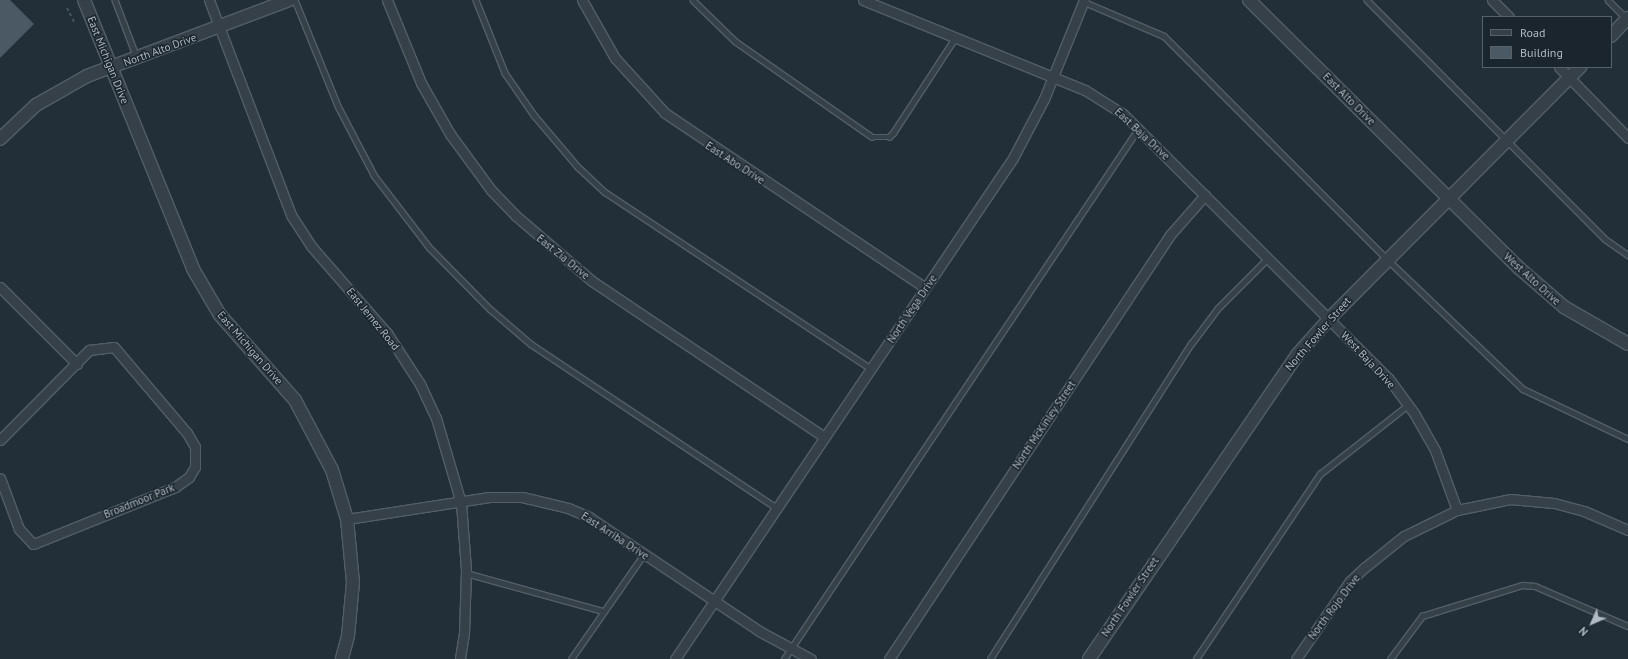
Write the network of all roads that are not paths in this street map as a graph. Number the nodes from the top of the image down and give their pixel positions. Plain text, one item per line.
1 (84, 0) edge
2 (115, 0) edge
3 (209, 0) edge
4 (289, 0) edge
5 (295, 0) edge
6 (387, 0) edge
7 (476, 0) edge
8 (582, 0) edge
9 (693, 0) edge
10 (864, 0) edge
11 (1083, 0) edge
12 (1249, 0) edge
13 (1367, 0) edge
14 (1492, 0) edge
15 (1608, 0) edge
16 (1508, 16) edge
17 (1628, 19) edge
18 (220, 27) junction
19 (1612, 35) edge
20 (955, 38) junction
21 (137, 59) junction
22 (110, 67) junction
23 (1560, 68) edge
24 (1579, 68) edge
25 (1054, 77) junction
26 (1570, 78) junction
27 (1138, 129) junction
28 (1628, 138) edge
29 (0, 139) edge
30 (1507, 140) junction
31 (1205, 195) junction
32 (1448, 198) junction
33 (1628, 255) edge
34 (1268, 258) junction
35 (1388, 260) junction
36 (0, 287) edge
37 (925, 288) junction
38 (1329, 319) junction
39 (1628, 344) edge
40 (77, 364) junction
41 (871, 369) junction
42 (1408, 405) junction
43 (823, 436) junction
44 (1628, 439) edge
45 (0, 440) edge
46 (0, 478) edge
47 (461, 503) junction
48 (775, 507) junction
49 (1457, 510) junction
50 (347, 519) junction
51 (1628, 530) edge
52 (644, 554) junction
53 (466, 572) junction
54 (712, 602) junction
55 (603, 611) junction
56 (1628, 626) edge
57 (791, 649) junction
58 (342, 659) edge
59 (460, 659) edge
60 (571, 659) edge
61 (675, 659) edge
62 (784, 659) edge
63 (811, 659) edge
64 (889, 659) edge
65 (990, 659) edge
66 (1089, 659) edge
67 (1196, 659) edge
68 (1296, 659) edge
69 (1390, 659) edge

1 - 22 street, East Michigan Drive
2 - 21 lane
3 - 18 street, East Jemez Road
4 - 18 street, North Alto Drive
5 - 48 lane
6 - 43 street, East Zia Drive
7 - 41 lane
8 - 37 street, East Abo Drive
9 - 20 lane
10 - 20 street, East Baja Drive
11 - 25 street, North Vega Drive
11 - 35 lane
12 - 32 street, East Alto Drive
13 - 30 lane
14 - 16 street
15 - 17 lane
17 - 19 street
18 - 21 street, North Alto Drive
18 - 47 street, East Jemez Road
20 - 25 street, East Baja Drive
21 - 22 street, North Alto Drive
22 - 29 street, North Alto Drive
22 - 50 street, East Michigan Drive
23 - 26 street
24 - 26 street, North Fowler Street
25 - 27 street, East Baja Drive
25 - 37 street, North Vega Drive
26 - 28 street
26 - 30 street, North Fowler Street
27 - 31 street, East Baja Drive
27 - 57 lane
30 - 32 street, North Fowler Street
30 - 33 lane
31 - 34 street, East Baja Drive
31 - 64 street, North McKinley Street
32 - 35 street, North Fowler Street
32 - 39 street, West Alto Drive
34 - 38 street, East Baja Drive
34 - 65 lane
35 - 38 street, North Fowler Street
35 - 44 lane
36 - 40 street
37 - 41 street, North Vega Drive
38 - 42 street, West Baja Drive
38 - 66 street, North Fowler Street
40 - 45 street, Broadmoor Park
40 - 46 street, Broadmoor Park
41 - 43 street, North Vega Drive
42 - 49 street, West Baja Drive
42 - 67 lane
43 - 48 street, North Vega Drive
47 - 50 street, East Arriba Drive
47 - 52 street, East Arriba Drive
47 - 53 street, East Jemez Road
48 - 54 street, North Vega Drive
49 - 51 street, North Rojo Drive
49 - 68 street, North Rojo Drive
50 - 58 street, East Michigan Drive
52 - 54 street, East Arriba Drive
52 - 55 lane
53 - 55 lane
53 - 59 street, East Jemez Road
54 - 57 street, East Arriba Drive
54 - 61 street, North Vega Drive
55 - 60 lane
56 - 69 lane
57 - 62 lane
57 - 63 street, East Arriba Drive

